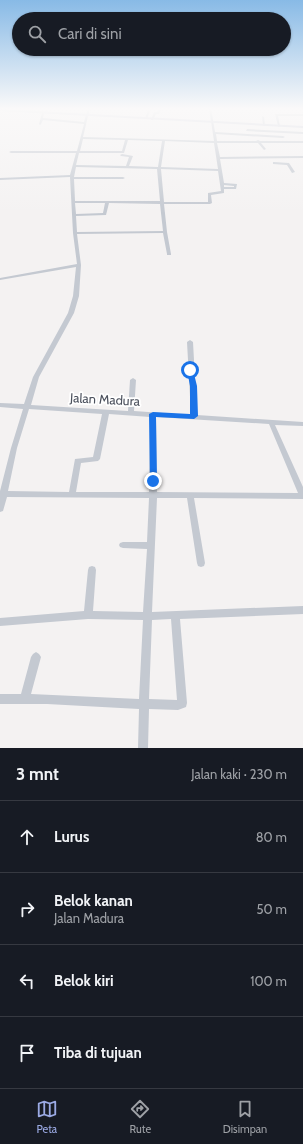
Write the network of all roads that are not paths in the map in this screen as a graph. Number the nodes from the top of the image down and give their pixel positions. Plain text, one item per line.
1 (214, 142) edge
2 (80, 143) edge
3 (126, 143) edge
4 (163, 143) edge
5 (259, 143) edge
6 (264, 149) dead end
7 (11, 152) dead end
8 (77, 152) junction
9 (122, 154) junction
10 (252, 157) junction
11 (271, 157) junction
12 (303, 157) edge
13 (218, 158) junction
14 (274, 163) junction
15 (255, 164) dead end
16 (74, 166) junction
17 (118, 167) junction
18 (127, 168) junction
19 (159, 169) junction
20 (277, 169) dead end
21 (220, 170) junction
22 (293, 172) dead end
23 (72, 177) junction
24 (123, 178) dead end
25 (0, 179) edge
26 (73, 202) junction
27 (107, 202) junction
28 (164, 203) junction
29 (74, 215) junction
30 (165, 232) junction
31 (75, 233) junction
32 (169, 254) dead end
33 (79, 265) junction
34 (0, 279) edge
35 (190, 342) dead end
36 (133, 380) dead end
37 (0, 405) edge
38 (26, 407) junction
39 (106, 411) junction
40 (132, 413) junction
41 (153, 414) junction
42 (194, 416) junction
43 (271, 422) junction
44 (303, 424) edge
45 (2, 494) edge
46 (72, 494) junction
47 (153, 495) junction
48 (190, 495) junction
49 (303, 496) edge
50 (0, 509) edge
51 (123, 545) dead end
52 (151, 546) junction
53 (201, 563) dead end
54 (92, 570) dead end
55 (303, 610) edge
56 (88, 615) junction
57 (176, 615) junction
58 (148, 616) junction
59 (0, 622) edge
60 (36, 657) dead end
61 (0, 699) edge
62 (25, 699) junction
63 (144, 704) junction
64 (143, 748) edge

1 - 13 street
2 - 8 street
3 - 9 street
4 - 19 street
5 - 6 street
7 - 8 street
8 - 9 street
8 - 16 street
9 - 17 street
9 - 18 street
10 - 11 street
10 - 13 street
10 - 15 street
11 - 12 street
11 - 14 street
13 - 21 street
14 - 20 street
14 - 22 street
16 - 17 street
16 - 23 street
17 - 18 street
18 - 19 street
19 - 21 street
19 - 28 street
21 - 28 street
23 - 24 street
23 - 25 street
23 - 26 street
26 - 27 street
26 - 29 street
27 - 28 street
27 - 29 street
28 - 30 street
29 - 31 street
30 - 31 street
30 - 32 street
31 - 33 street
33 - 34 street
33 - 38 street
35 - 42 street
36 - 40 street
37 - 38 street, Jalan Madura
38 - 39 street, Jalan Madura
38 - 45 street
39 - 40 street, Jalan Madura
39 - 46 street
40 - 41 street, Jalan Madura
41 - 42 street, Jalan Madura
41 - 47 street
42 - 43 street, Jalan Madura
43 - 44 street, Jalan Madura
43 - 49 street
45 - 46 street
45 - 50 street
46 - 47 street
47 - 48 street
47 - 52 street
48 - 49 street
48 - 53 street
51 - 52 street
52 - 58 street
54 - 56 street
55 - 57 street
56 - 58 street
56 - 59 street
57 - 58 street
57 - 63 street
58 - 63 street
60 - 62 street
61 - 62 street
62 - 63 street
63 - 64 street

